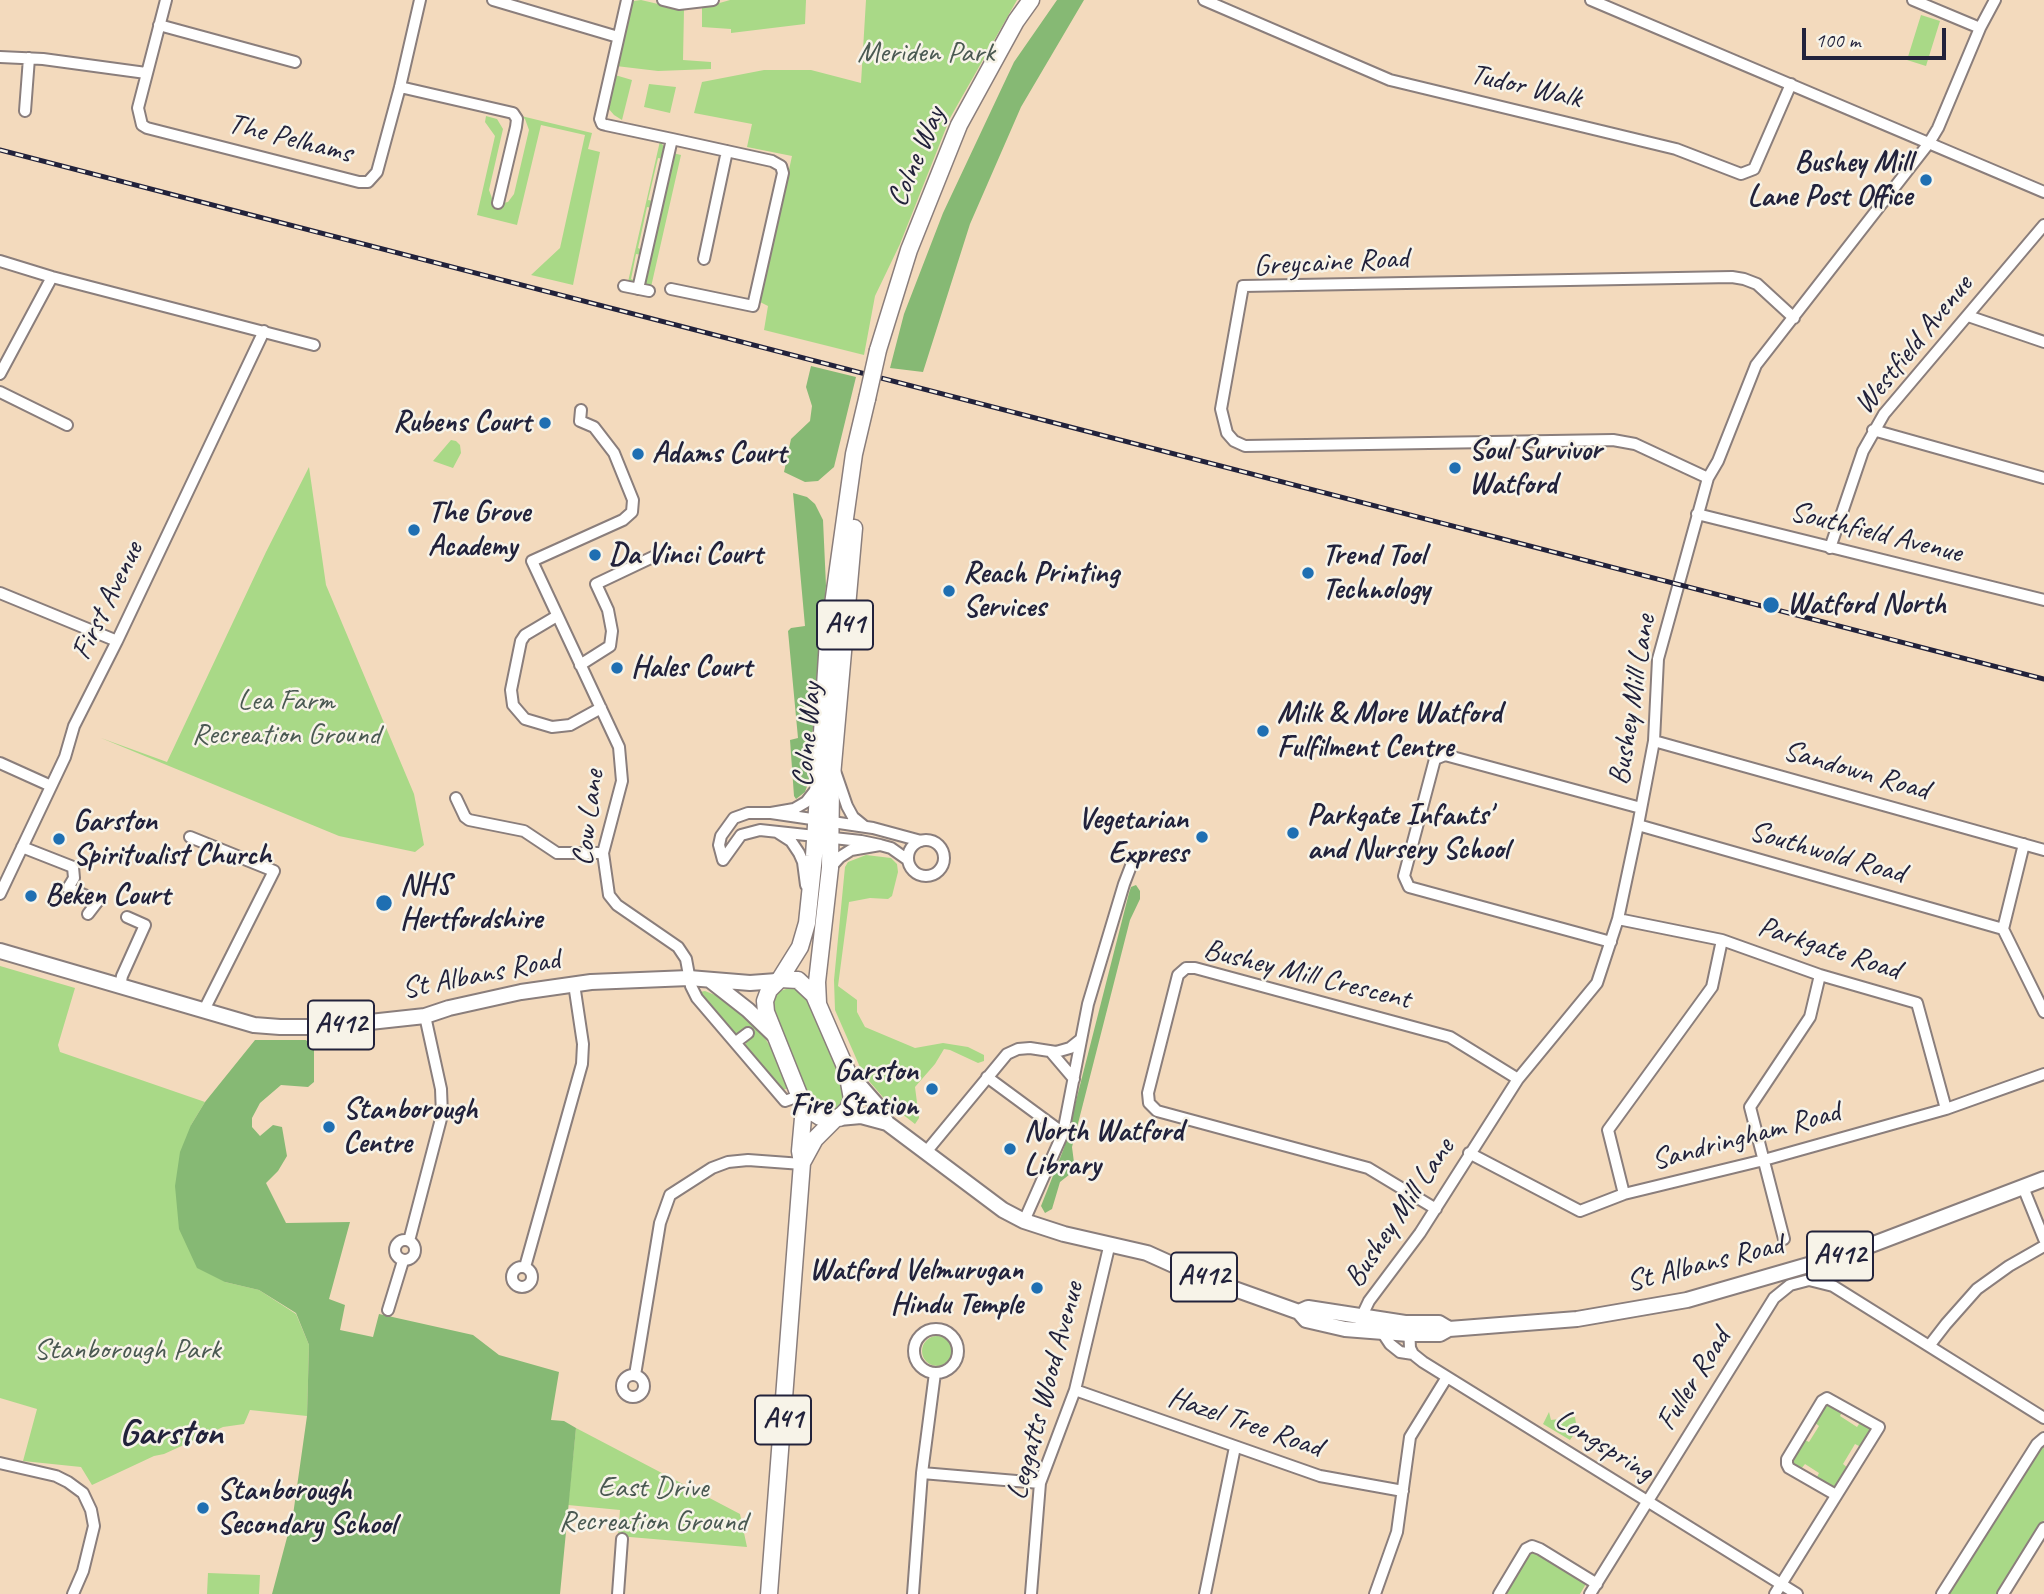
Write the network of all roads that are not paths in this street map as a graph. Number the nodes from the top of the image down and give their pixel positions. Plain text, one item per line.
1 (166, 0) edge
2 (420, 0) edge
3 (494, 0) edge
4 (627, 0) edge
5 (663, 0) edge
6 (713, 0) edge
7 (1031, 0) edge
8 (1203, 0) edge
9 (1591, 0) edge
10 (1913, 0) edge
11 (1996, 0) edge
12 (159, 25) junction
13 (1980, 28) junction
14 (618, 37) junction
15 (0, 57) edge
16 (29, 58) junction
17 (295, 62) dead end
18 (146, 73) junction
19 (1791, 84) junction
20 (400, 88) junction
21 (25, 111) dead end
22 (672, 139) junction
23 (1929, 143) junction
24 (727, 151) junction
25 (2044, 192) edge
26 (498, 203) dead end
27 (2044, 225) edge
28 (704, 259) dead end
29 (0, 261) edge
30 (52, 276) junction
31 (624, 286) dead end
32 (671, 289) dead end
33 (1968, 316) junction
34 (1794, 318) junction
35 (264, 331) junction
36 (2044, 342) edge
37 (314, 345) dead end
38 (0, 374) edge
39 (0, 392) edge
40 (581, 410) dead end
41 (67, 425) dead end
42 (861, 429) junction
43 (1873, 430) junction
44 (1708, 478) junction
45 (2044, 478) edge
46 (1697, 514) junction
47 (1830, 548) junction
48 (668, 554) dead end
49 (0, 593) edge
50 (2044, 600) edge
51 (557, 616) junction
52 (117, 641) junction
53 (580, 665) junction
54 (601, 708) junction
55 (1654, 741) junction
56 (0, 763) edge
57 (834, 768) junction
58 (51, 786) junction
59 (817, 788) junction
60 (456, 799) dead end
61 (1641, 808) junction
62 (771, 813) junction
63 (1638, 825) junction
64 (864, 826) junction
65 (822, 828) junction
66 (777, 832) junction
67 (190, 837) dead end
68 (921, 841) junction
69 (2024, 844) junction
70 (880, 845) junction
71 (22, 847) junction
72 (2044, 850) edge
73 (603, 853) junction
74 (1134, 858) dead end
75 (908, 860) junction
76 (830, 868) junction
77 (0, 894) edge
78 (809, 909) junction
79 (88, 914) dead end
80 (127, 917) dead end
81 (1618, 919) junction
82 (2003, 929) junction
83 (1722, 940) junction
84 (1611, 942) junction
85 (0, 951) edge
86 (1820, 975) junction
87 (689, 978) junction
88 (710, 980) junction
89 (778, 980) junction
90 (574, 984) junction
91 (120, 985) junction
92 (818, 1003) junction
93 (204, 1010) junction
94 (2044, 1012) edge
95 (425, 1016) junction
96 (748, 1033) dead end
97 (774, 1034) junction
98 (1080, 1040) junction
99 (736, 1042) junction
100 (1051, 1052) junction
101 (847, 1072) junction
102 (2044, 1074) edge
103 (987, 1077) junction
104 (1074, 1079) junction
105 (1518, 1079) junction
106 (801, 1101) junction
107 (1946, 1109) junction
108 (837, 1118) junction
109 (887, 1123) junction
110 (1063, 1133) junction
111 (926, 1152) junction
112 (1469, 1153) junction
113 (1764, 1160) junction
114 (802, 1164) junction
115 (2044, 1179) edge
116 (2023, 1187) junction
117 (1624, 1194) junction
118 (1436, 1209) junction
119 (1024, 1221) junction
120 (1784, 1239) dead end
121 (2044, 1239) edge
122 (1111, 1243) junction
123 (2044, 1246) edge
124 (525, 1267) dead end
125 (388, 1310) dead end
126 (1359, 1323) junction
127 (1409, 1329) junction
128 (1382, 1332) junction
129 (1929, 1346) junction
130 (1413, 1354) junction
131 (936, 1373) junction
132 (635, 1375) dead end
133 (1447, 1377) junction
134 (1075, 1390) junction
135 (2044, 1418) edge
136 (2044, 1438) edge
137 (1236, 1447) junction
138 (0, 1463) edge
139 (922, 1473) junction
140 (1040, 1483) junction
141 (1403, 1491) junction
142 (1836, 1495) junction
143 (1648, 1502) junction
144 (2044, 1528) edge
145 (622, 1539) dead end
146 (1597, 1584) junction
147 (1778, 1589) edge
148 (73, 1594) edge
149 (618, 1594) edge
150 (769, 1594) edge
151 (913, 1594) edge
152 (1031, 1594) edge
153 (1205, 1594) edge
154 (1375, 1594) edge
155 (1499, 1594) edge
156 (1590, 1594) edge
157 (1797, 1594) edge
158 (1942, 1594) edge
159 (2003, 1594) edge

1 - 12 street, The Pelhams
2 - 20 street, The Pelhams
3 - 14 street
4 - 14 street
5 - 6 street
7 - 42 highway, Colne Way / A41, bridge
8 - 19 street, Tudor Walk
9 - 19 street
10 - 13 street
11 - 13 street, Bushey Mill Lane
12 - 17 street
12 - 18 street, The Pelhams
13 - 23 street, Bushey Mill Lane
14 - 22 street
15 - 16 street
16 - 18 street
16 - 21 street
18 - 20 street, The Pelhams
19 - 23 street
20 - 26 street
22 - 24 street
22 - 31 street
23 - 25 street
23 - 34 street, Bushey Mill Lane
24 - 28 street
24 - 32 street
27 - 33 street, Westfield Avenue
29 - 30 street
30 - 35 street
30 - 38 street
33 - 36 street
33 - 43 street, Westfield Avenue
34 - 44 street, Bushey Mill Lane
34 - 44 street, Greycaine Road
35 - 37 street
35 - 52 street, First Avenue
39 - 41 street
40 - 51 street, Cow Lane
42 - 57 highway, Colne Way / A41
42 - 59 highway, Colne Way / A41
43 - 45 street
43 - 47 street, Westfield Avenue
44 - 46 street, Bushey Mill Lane
46 - 47 street, Southfield Avenue
46 - 55 street, Bushey Mill Lane
47 - 50 street, Southfield Avenue
48 - 53 street
49 - 52 street
51 - 53 street, Cow Lane
51 - 54 street
52 - 58 street, First Avenue
53 - 54 street, Cow Lane
54 - 73 street, Cow Lane
55 - 61 street, Bushey Mill Lane
55 - 69 street, Sandown Road
56 - 58 street
57 - 64 street
57 - 65 highway, Colne Way / A41
58 - 71 street, First Avenue
59 - 62 street
59 - 65 highway, Colne Way / A41
60 - 73 street
61 - 63 street, Bushey Mill Lane
61 - 84 street
62 - 65 street
62 - 66 street
63 - 81 street, Bushey Mill Lane
63 - 82 street, Southwold Road
64 - 65 street
64 - 68 street
65 - 66 street
65 - 70 street
65 - 76 highway, Colne Way / A41
65 - 78 highway, Colne Way / A41
66 - 78 street
67 - 93 street
68 - 75 street
68 - 75 street
69 - 72 street, Sandown Road
69 - 82 street
70 - 75 street
70 - 76 street
71 - 77 street, First Avenue
71 - 79 street
73 - 87 street, Cow Lane
74 - 98 street
76 - 92 highway, Colne Way / A41
78 - 89 highway, Colne Way / A41
80 - 91 street
81 - 83 street, Parkgate Road
81 - 84 street, Bushey Mill Lane
82 - 94 street
83 - 86 street, Parkgate Road
83 - 117 street
84 - 105 street, Bushey Mill Lane
85 - 91 main road, St Albans Road / A412
86 - 107 street, Parkgate Road
86 - 113 street
87 - 88 main road, St Albans Road / A412
87 - 90 main road, St Albans Road / A412
87 - 99 street
88 - 89 main road, St Albans Road / A412
88 - 97 main road
89 - 92 highway, A41
89 - 97 highway, A41
90 - 95 main road, St Albans Road / A412
90 - 124 street
91 - 93 main road, St Albans Road / A412
92 - 101 highway, A41
93 - 95 main road, St Albans Road / A412
95 - 125 street
96 - 99 street
97 - 106 highway, A41
98 - 100 street
98 - 104 street
99 - 106 street
100 - 103 street
100 - 104 street
101 - 108 highway, A41
101 - 109 main road, St Albans Road / A412
102 - 107 street, Sandringham Road
103 - 110 street
103 - 111 street
104 - 110 street
105 - 112 street, Bushey Mill Lane
105 - 118 street, Bushey Mill Crescent
106 - 108 highway
106 - 114 highway, A41
107 - 113 street, Sandringham Road
108 - 109 main road, St Albans Road / A412
108 - 114 highway, A41
109 - 111 main road, St Albans Road / A412
110 - 119 street
111 - 119 main road, St Albans Road / A412
112 - 117 street, Sandringham Road
112 - 118 street, Bushey Mill Lane
113 - 117 street, Sandringham Road
113 - 120 street
114 - 132 street
114 - 150 highway, A41
115 - 116 main road, St Albans Road / A412
116 - 121 street
116 - 127 main road, St Albans Road / A412
118 - 126 street, Bushey Mill Lane
119 - 122 main road, St Albans Road / A412
122 - 126 main road, St Albans Road / A412
122 - 134 street, Leggatts Wood Avenue
123 - 129 street
126 - 127 main road, St Albans Road / A412
126 - 128 main road, St Albans Road / A412
127 - 128 main road, St Albans Road / A412
127 - 130 street
128 - 130 street, Longspring
129 - 135 street
129 - 143 street, Fuller Road
130 - 133 street, Longspring
131 - 131 street
131 - 139 street
133 - 141 street
133 - 143 street, Longspring
134 - 137 street, Hazel Tree Road
134 - 140 street, Leggatts Wood Avenue
136 - 158 street
137 - 141 street, Hazel Tree Road
137 - 153 street
138 - 148 street
139 - 140 street
139 - 151 street
140 - 152 street, Leggatts Wood Avenue
141 - 154 street
142 - 142 street
142 - 147 street
143 - 146 street, Fuller Road
143 - 147 street, Longspring
144 - 159 street
145 - 149 street
146 - 155 street
146 - 156 street, Fuller Road
147 - 157 street, Longspring

